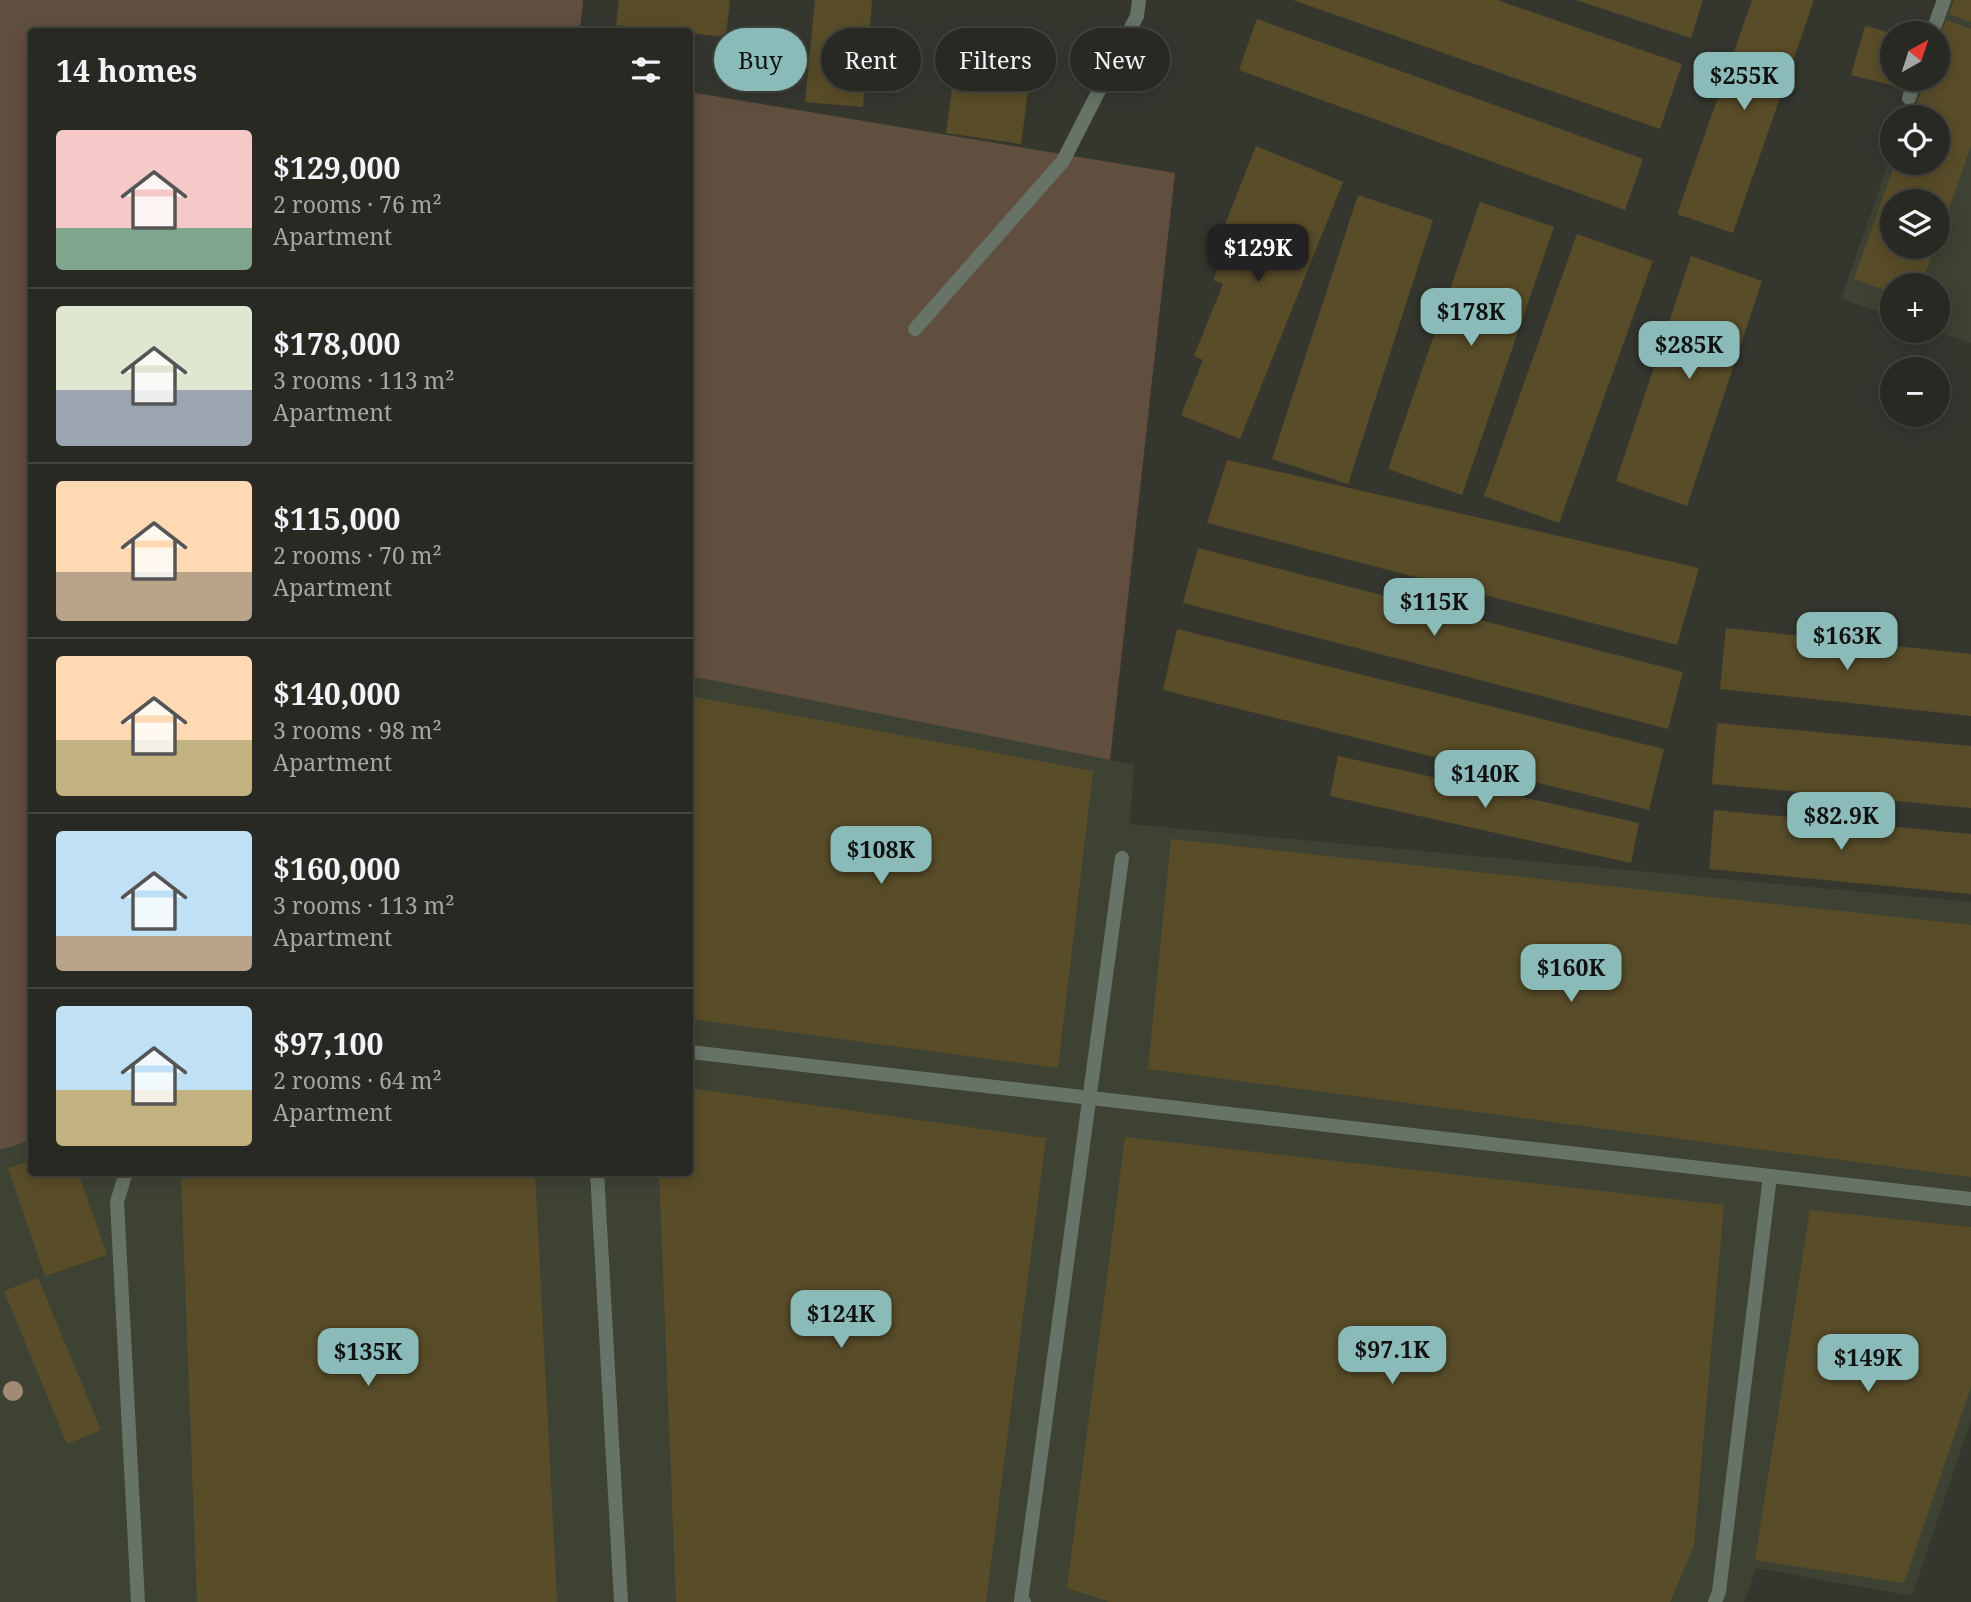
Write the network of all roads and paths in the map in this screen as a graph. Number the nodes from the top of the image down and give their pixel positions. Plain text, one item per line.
1 (1139, 0) edge
2 (1944, 0) edge
3 (1936, 21) edge
4 (1911, 91) edge
5 (1909, 98) dead end
6 (915, 330) dead end
7 (1122, 858) dead end
8 (693, 1052) edge
9 (1090, 1097) junction
10 (125, 1176) edge
11 (597, 1176) edge
12 (1770, 1176) junction
13 (1971, 1199) edge
14 (138, 1602) edge
15 (621, 1602) edge
16 (1024, 1602) edge
17 (1715, 1602) edge

1 - 6 street
2 - 3 street
4 - 5 street
7 - 9 street
8 - 9 street
9 - 12 street
9 - 16 street
10 - 14 street
11 - 15 street
12 - 13 street
12 - 17 street

